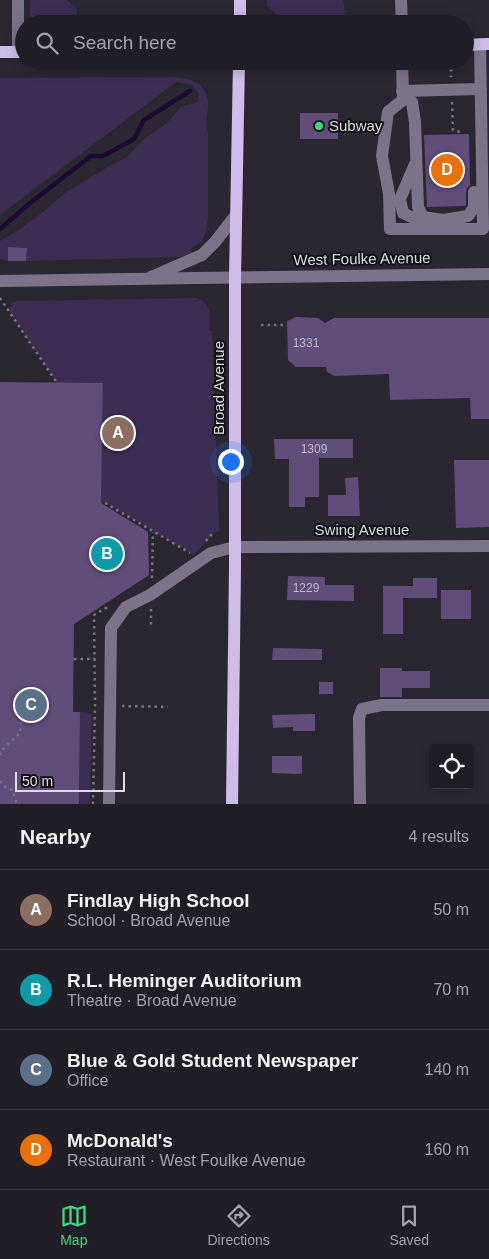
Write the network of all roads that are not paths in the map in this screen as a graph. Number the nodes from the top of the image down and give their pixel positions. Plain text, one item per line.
1 (18, 0) edge
2 (240, 0) edge
3 (401, 0) edge
4 (19, 15) edge
5 (240, 15) edge
6 (402, 15) edge
7 (485, 44) edge
8 (0, 52) edge
9 (15, 52) edge
10 (239, 70) edge
11 (402, 70) edge
12 (481, 89) junction
13 (402, 91) junction
14 (481, 116) junction
15 (416, 162) junction
16 (236, 216) junction
17 (443, 220) junction
18 (489, 274) edge
19 (235, 278) junction
20 (145, 280) junction
21 (0, 281) edge
22 (489, 546) edge
23 (234, 547) junction
24 (489, 705) edge
25 (109, 804) edge
26 (232, 804) edge
27 (360, 804) edge

1 - 4 street
2 - 5 main road
3 - 6 street
7 - 12 street
8 - 9 main road
10 - 16 main road, Broad Avenue
11 - 13 street
12 - 13 street
12 - 14 street
13 - 14 street
13 - 15 street
14 - 17 street
15 - 17 street
15 - 17 street
16 - 19 main road, Broad Avenue
16 - 20 street
18 - 19 street, West Foulke Avenue
19 - 20 street, West Foulke Avenue
19 - 23 main road, Broad Avenue
20 - 21 street, West Foulke Avenue
22 - 23 street, Swing Avenue
23 - 25 street, Swing Avenue
23 - 26 main road, Broad Avenue
24 - 27 street

